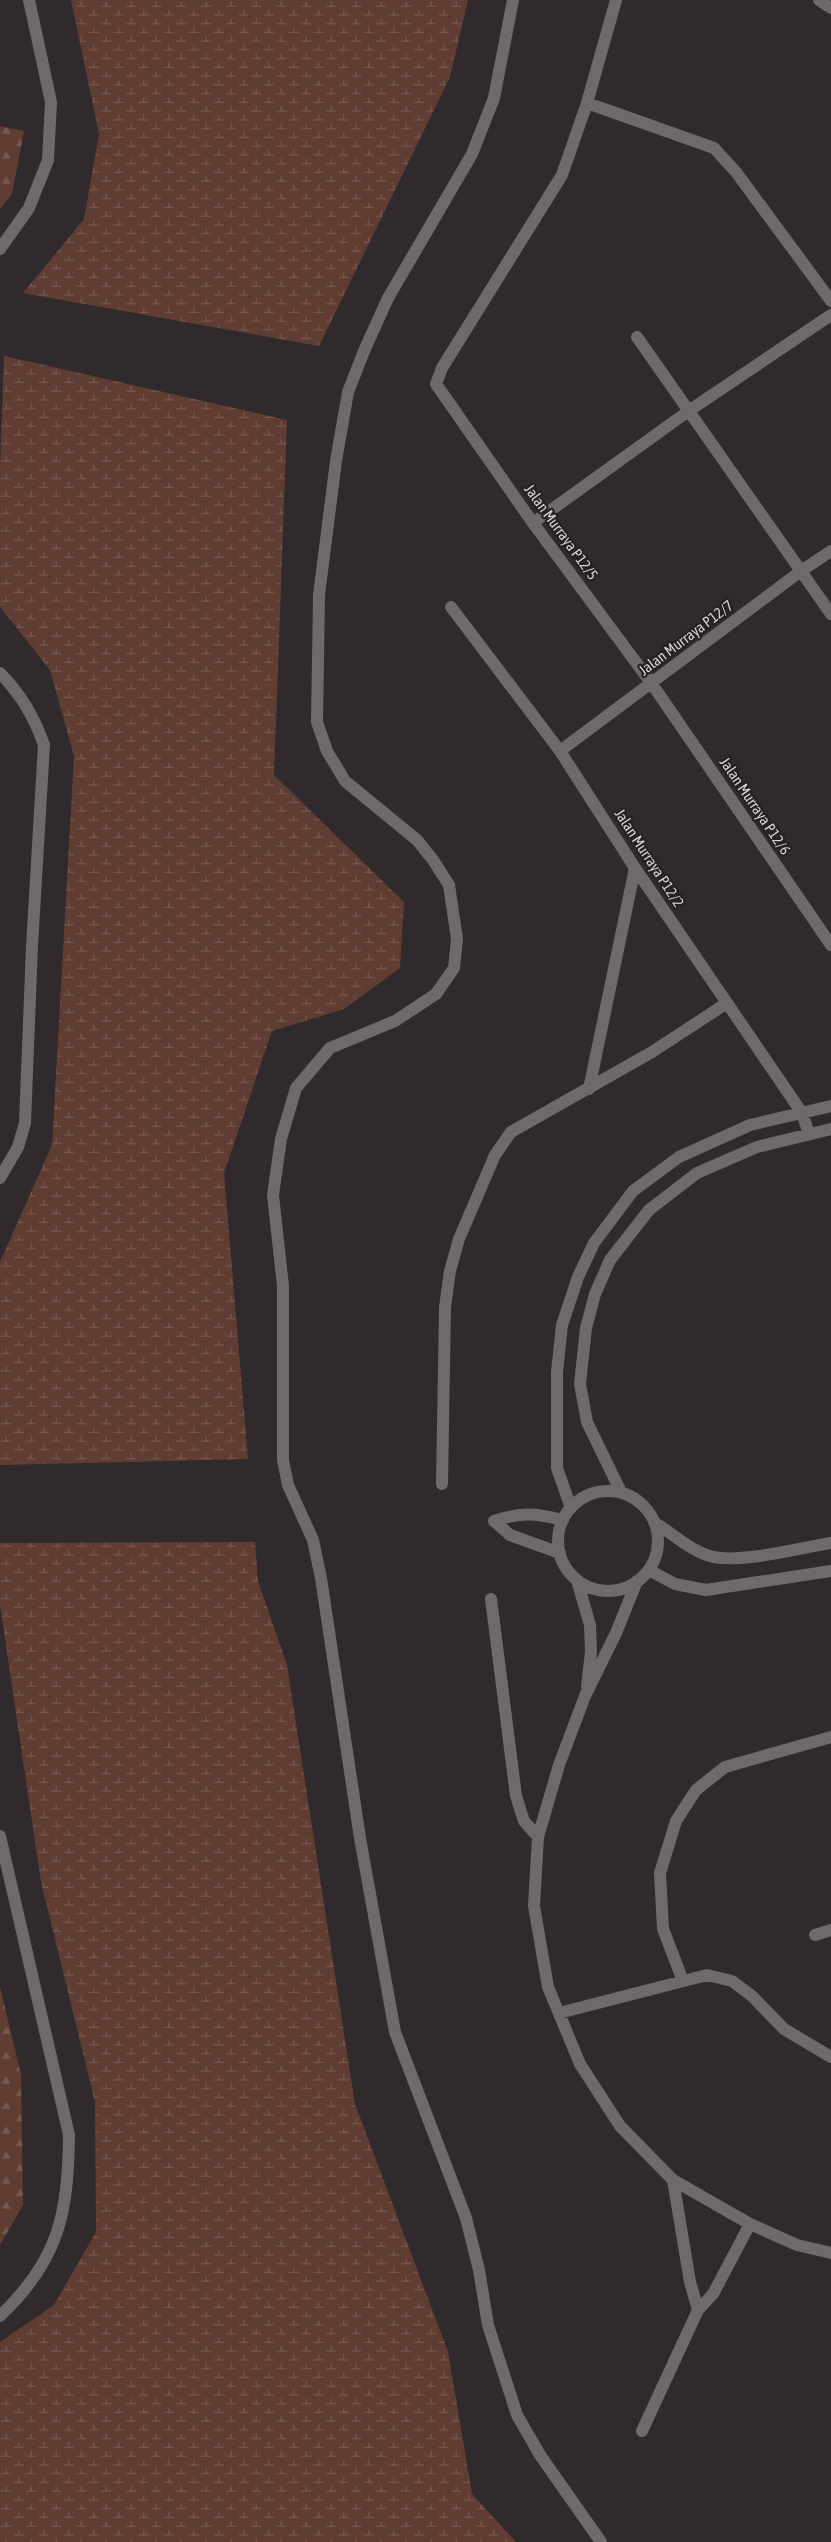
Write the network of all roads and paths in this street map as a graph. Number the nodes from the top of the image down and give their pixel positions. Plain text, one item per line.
1 (29, 0) edge
2 (512, 0) edge
3 (616, 0) edge
4 (819, 0) edge
5 (831, 8) edge
6 (587, 103) junction
7 (0, 249) edge
8 (831, 301) edge
9 (831, 315) edge
10 (637, 337) dead end
11 (690, 410) junction
12 (533, 523) junction
13 (831, 551) edge
14 (801, 571) junction
15 (451, 607) dead end
16 (831, 614) edge
17 (0, 672) edge
18 (652, 684) junction
19 (560, 751) junction
20 (635, 868) junction
21 (831, 945) edge
22 (727, 1003) junction
23 (589, 1089) junction
24 (831, 1106) edge
25 (802, 1113) junction
26 (831, 1129) edge
27 (809, 1134) junction
28 (0, 1178) edge
29 (442, 1484) dead end
30 (621, 1492) junction
31 (570, 1508) junction
32 (563, 1520) junction
33 (654, 1522) junction
34 (831, 1543) edge
35 (560, 1553) junction
36 (649, 1570) junction
37 (831, 1571) edge
38 (577, 1580) junction
39 (637, 1581) junction
40 (491, 1599) dead end
41 (585, 1696) junction
42 (831, 1737) edge
43 (0, 1836) edge
44 (538, 1836) junction
45 (831, 1930) edge
46 (815, 1934) dead end
47 (683, 1981) junction
48 (559, 2013) junction
49 (831, 2057) edge
50 (672, 2180) junction
51 (750, 2224) junction
52 (831, 2253) edge
53 (698, 2310) junction
54 (0, 2316) edge
55 (642, 2431) dead end
56 (601, 2542) edge

1 - 7 street
2 - 56 street
3 - 6 street
4 - 5 street
6 - 8 street
6 - 12 street, Jalan Murraya P12/5
9 - 11 street
10 - 11 street
11 - 12 street
11 - 14 street
12 - 18 street, Jalan Murraya P12/5
13 - 14 street, Jalan Murraya P12/7
14 - 16 street
14 - 18 street, Jalan Murraya P12/7
15 - 19 street, Jalan Murraya P12/2
17 - 28 street
18 - 19 street, Jalan Murraya P12/7
18 - 21 street, Jalan Murraya P12/6
19 - 20 street, Jalan Murraya P12/2
20 - 22 street, Jalan Murraya P12/2
20 - 23 street
22 - 23 street
22 - 25 street, Jalan Murraya P12/2
23 - 29 street
24 - 25 street
25 - 27 street, Jalan Murraya P12/2
25 - 31 street
26 - 27 street
27 - 30 street
30 - 31 street
30 - 33 street
31 - 32 street
32 - 35 street
32 - 35 street
33 - 34 street
33 - 36 street
35 - 38 street
36 - 37 street
36 - 39 street
38 - 39 street
38 - 41 street
39 - 41 street
40 - 44 street
41 - 44 street
42 - 47 street
43 - 54 street
44 - 48 street
45 - 46 street
47 - 48 street
47 - 49 street
48 - 50 street
50 - 51 street
50 - 53 street
51 - 52 street
51 - 53 street
53 - 55 street

